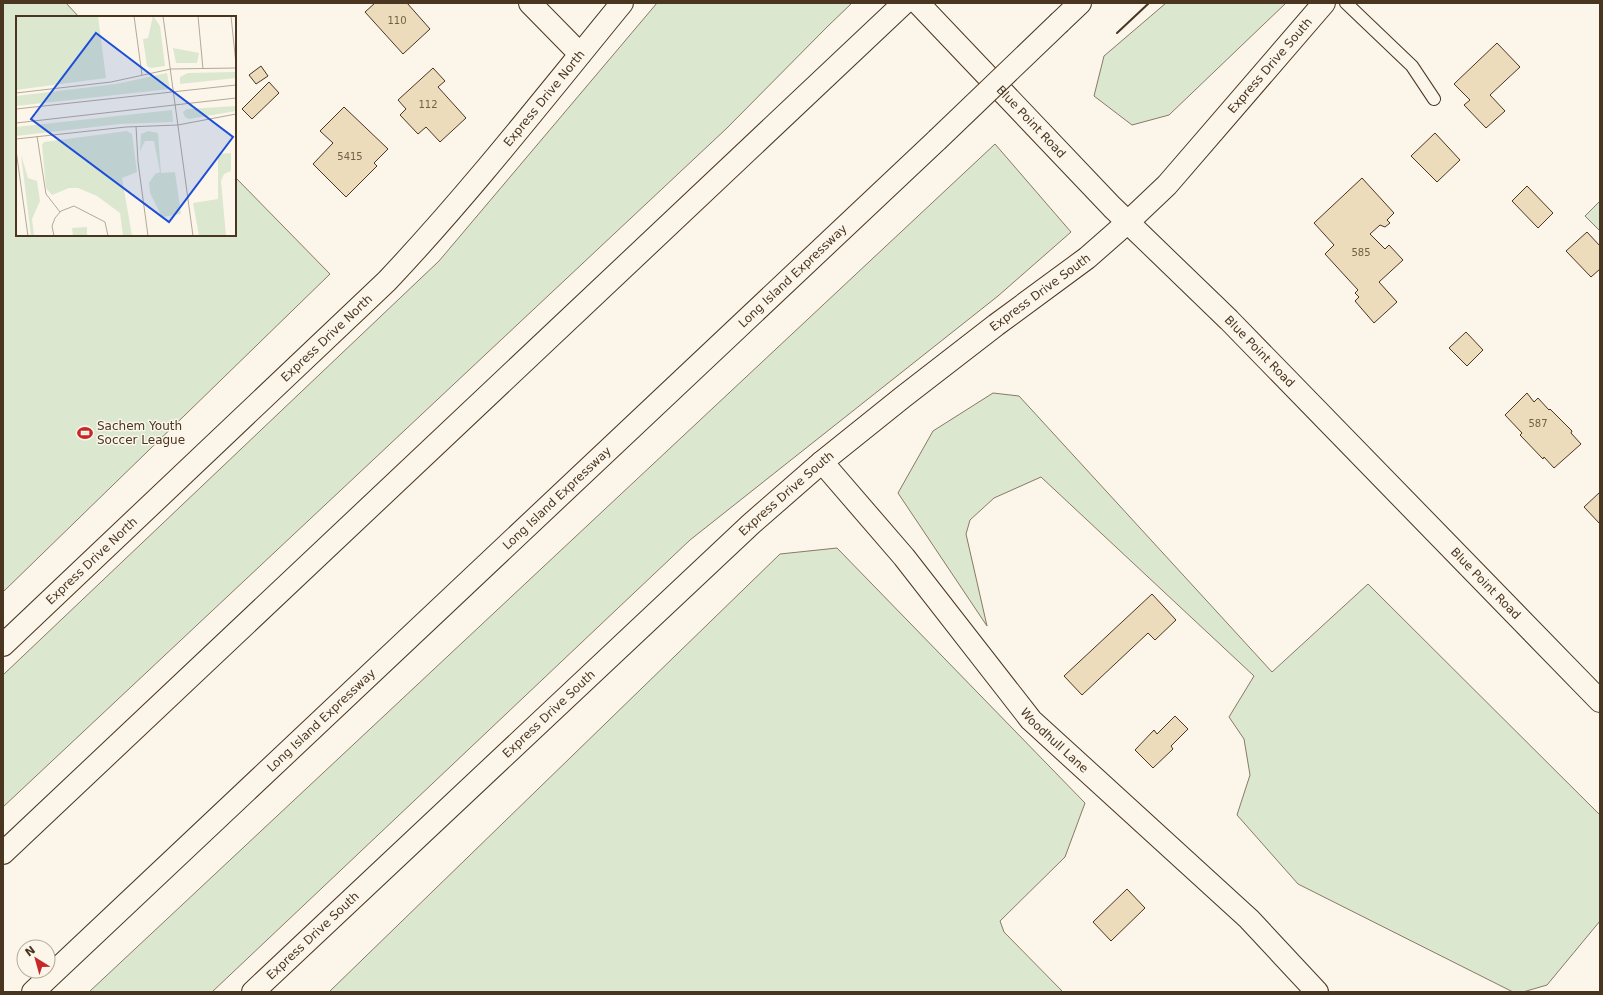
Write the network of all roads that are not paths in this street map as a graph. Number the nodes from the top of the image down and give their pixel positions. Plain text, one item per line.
1 (530, 3) edge
2 (622, 3) edge
3 (904, 3) edge
4 (918, 3) edge
5 (1080, 3) edge
6 (1324, 3) edge
7 (1346, 3) edge
8 (580, 54) junction
9 (1434, 99) dead end
10 (1128, 222) junction
11 (822, 462) junction
12 (3, 645) edge
13 (1600, 701) edge
14 (3, 853) edge
15 (33, 992) edge
16 (253, 992) edge
17 (1317, 992) edge

1 - 8 main road
2 - 8 main road, Express Drive North
3 - 14 main road
4 - 10 main road, Blue Point Road
5 - 15 main road, Long Island Expressway, bridge
6 - 10 main road, Express Drive South
7 - 9 lane
8 - 12 main road, Express Drive North
10 - 11 main road, Express Drive South
10 - 13 main road, Blue Point Road
11 - 16 main road, Express Drive South
11 - 17 main road, Woodhull Lane

